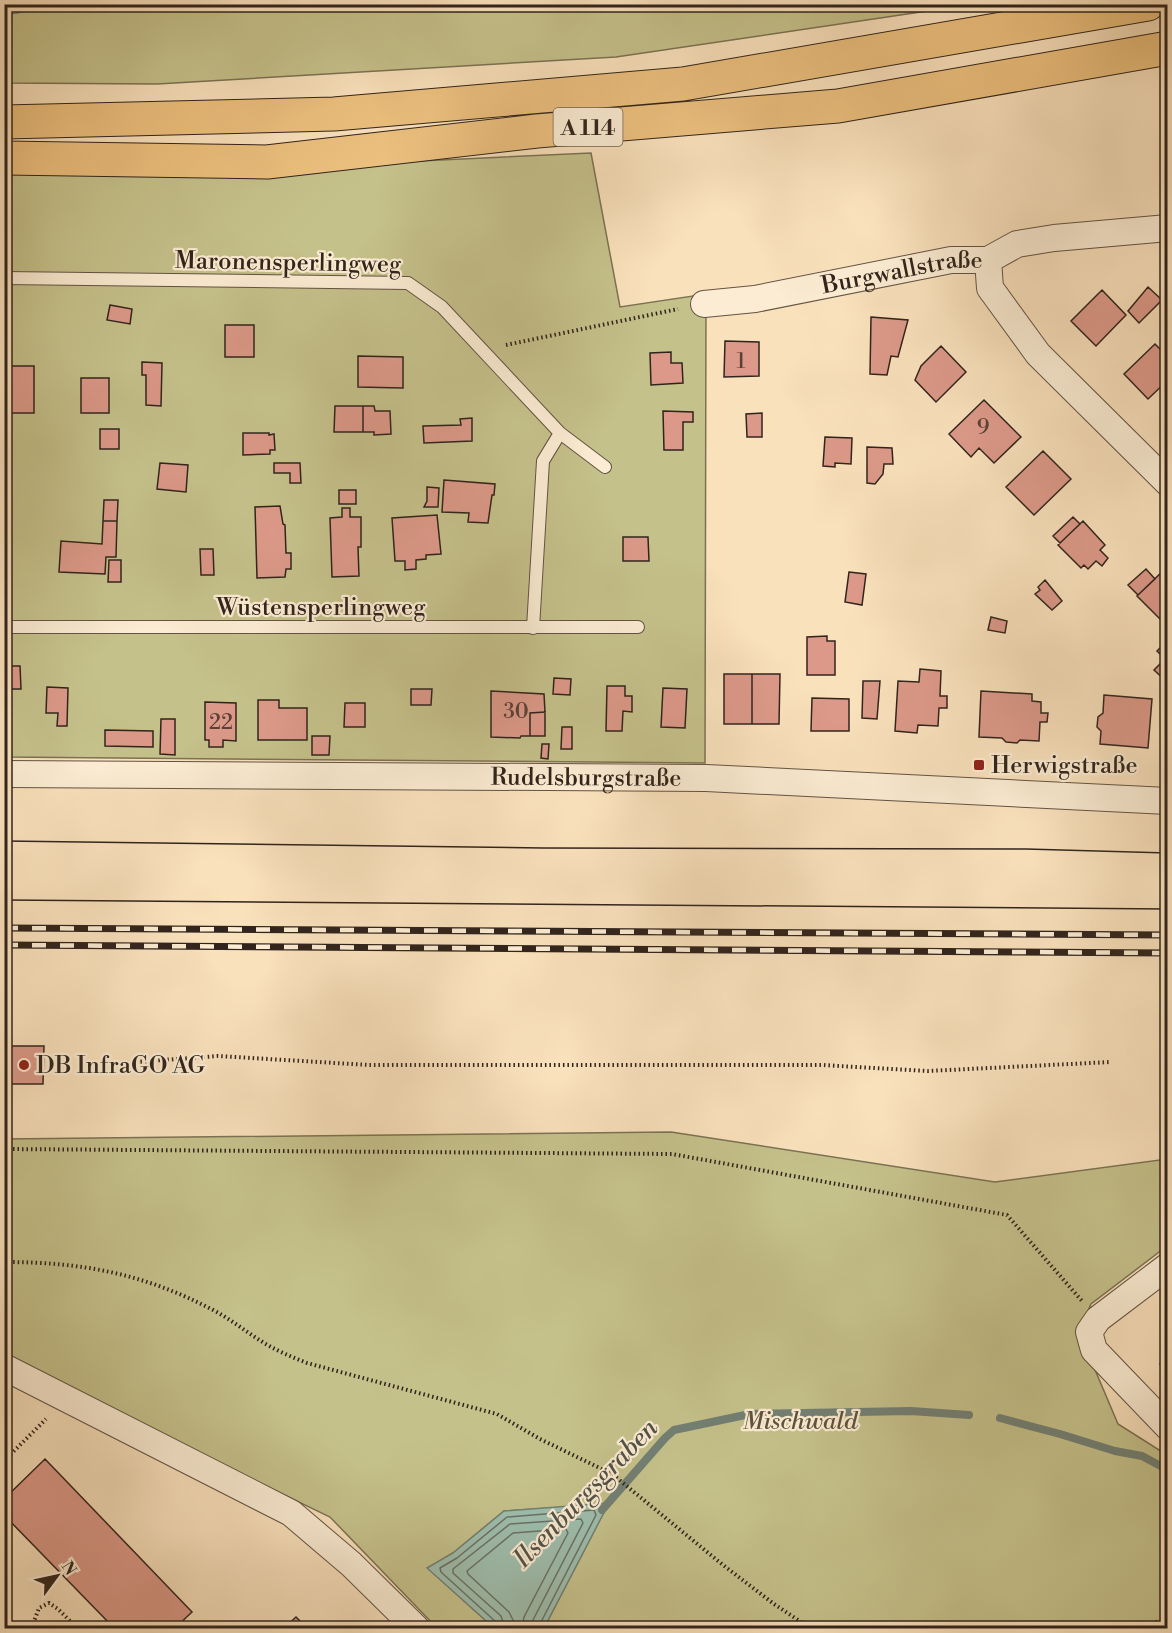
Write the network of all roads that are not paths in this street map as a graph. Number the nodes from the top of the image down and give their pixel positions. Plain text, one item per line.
1 (1148, 4) edge
2 (1167, 48) edge
3 (4, 122) edge
4 (4, 158) edge
5 (1167, 228) edge
6 (988, 260) junction
7 (4, 278) edge
8 (704, 304) road end
9 (560, 433) junction
10 (605, 467) dead end
11 (1167, 483) edge
12 (4, 627) edge
13 (638, 627) dead end
14 (533, 628) junction
15 (4, 774) edge
16 (1167, 801) edge
17 (1167, 1266) edge
18 (4, 1367) edge
19 (1167, 1427) edge
20 (416, 1629) edge

1 - 3 highway, A 114
2 - 4 highway, A 114
5 - 6 street, Burgwallstraße
6 - 8 street, Burgwallstraße
6 - 11 street
7 - 9 lane, Maronensperlingweg
9 - 10 lane, Maronensperlingweg
9 - 14 lane
12 - 14 lane, Wüstensperlingweg
13 - 14 lane, Wüstensperlingweg
15 - 16 street, Rudelsburgstraße
17 - 19 street
18 - 20 street

